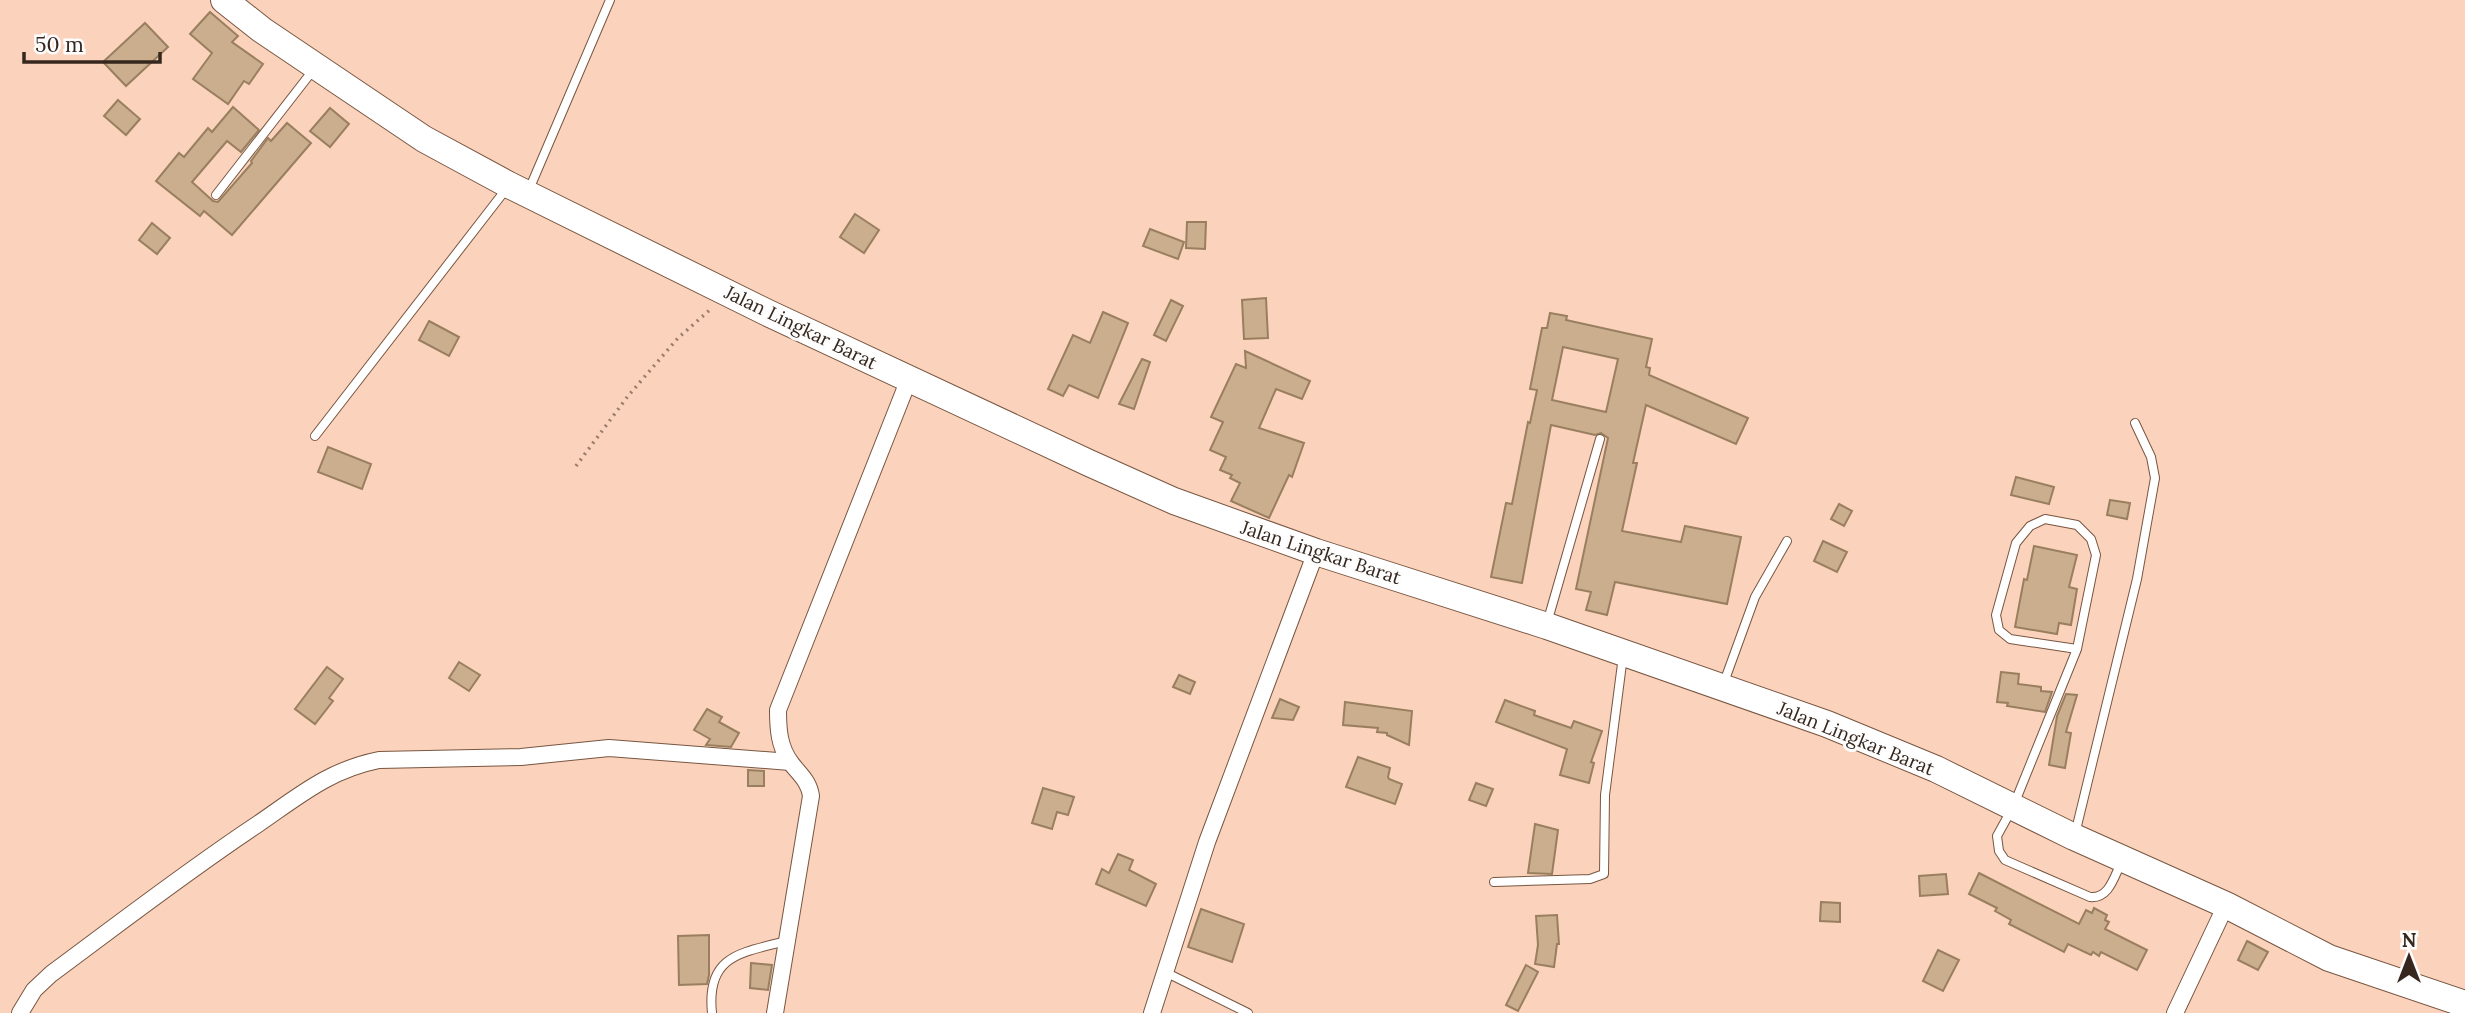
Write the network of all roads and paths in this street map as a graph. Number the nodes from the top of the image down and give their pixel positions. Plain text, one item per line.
1 (224, 0) edge
2 (610, 0) edge
3 (316, 67) junction
4 (518, 190) junction
5 (216, 195) dead end
6 (730, 293) junction
7 (909, 379) junction
8 (2135, 422) dead end
9 (315, 436) dead end
10 (1600, 439) dead end
11 (576, 466) dead end
12 (1787, 541) dead end
13 (1316, 552) junction
14 (1547, 626) junction
15 (2077, 649) junction
16 (1624, 653) junction
17 (1722, 688) junction
18 (790, 762) junction
19 (2013, 807) junction
20 (2074, 837) junction
21 (2123, 859) junction
22 (1494, 882) dead end
23 (2226, 905) junction
24 (786, 941) junction
25 (1165, 972) junction
26 (2465, 1004) edge
27 (20, 1013) edge
28 (712, 1013) edge
29 (775, 1013) edge
30 (1152, 1013) edge
31 (1248, 1013) edge
32 (2175, 1013) edge

1 - 3 highway, Jalan Lingkar Barat
2 - 4 lane
3 - 4 highway, Jalan Lingkar Barat
3 - 5 lane
4 - 6 highway, Jalan Lingkar Barat
4 - 9 lane
6 - 7 highway, Jalan Lingkar Barat
6 - 11 path
7 - 13 highway, Jalan Lingkar Barat
7 - 18 street
8 - 20 lane
10 - 14 lane
12 - 17 lane
13 - 14 highway, Jalan Lingkar Barat
13 - 25 street
14 - 16 highway, Jalan Lingkar Barat
15 - 15 lane
15 - 19 lane
16 - 17 highway, Jalan Lingkar Barat
16 - 22 lane
17 - 19 highway, Jalan Lingkar Barat
18 - 24 street
18 - 27 street
19 - 20 highway, Jalan Lingkar Barat
19 - 21 lane
20 - 21 highway, Jalan Lingkar Barat
21 - 23 highway, Jalan Lingkar Barat
23 - 26 highway, Jalan Lingkar Barat
23 - 32 street
24 - 28 lane
24 - 29 street
25 - 30 street
25 - 31 lane

